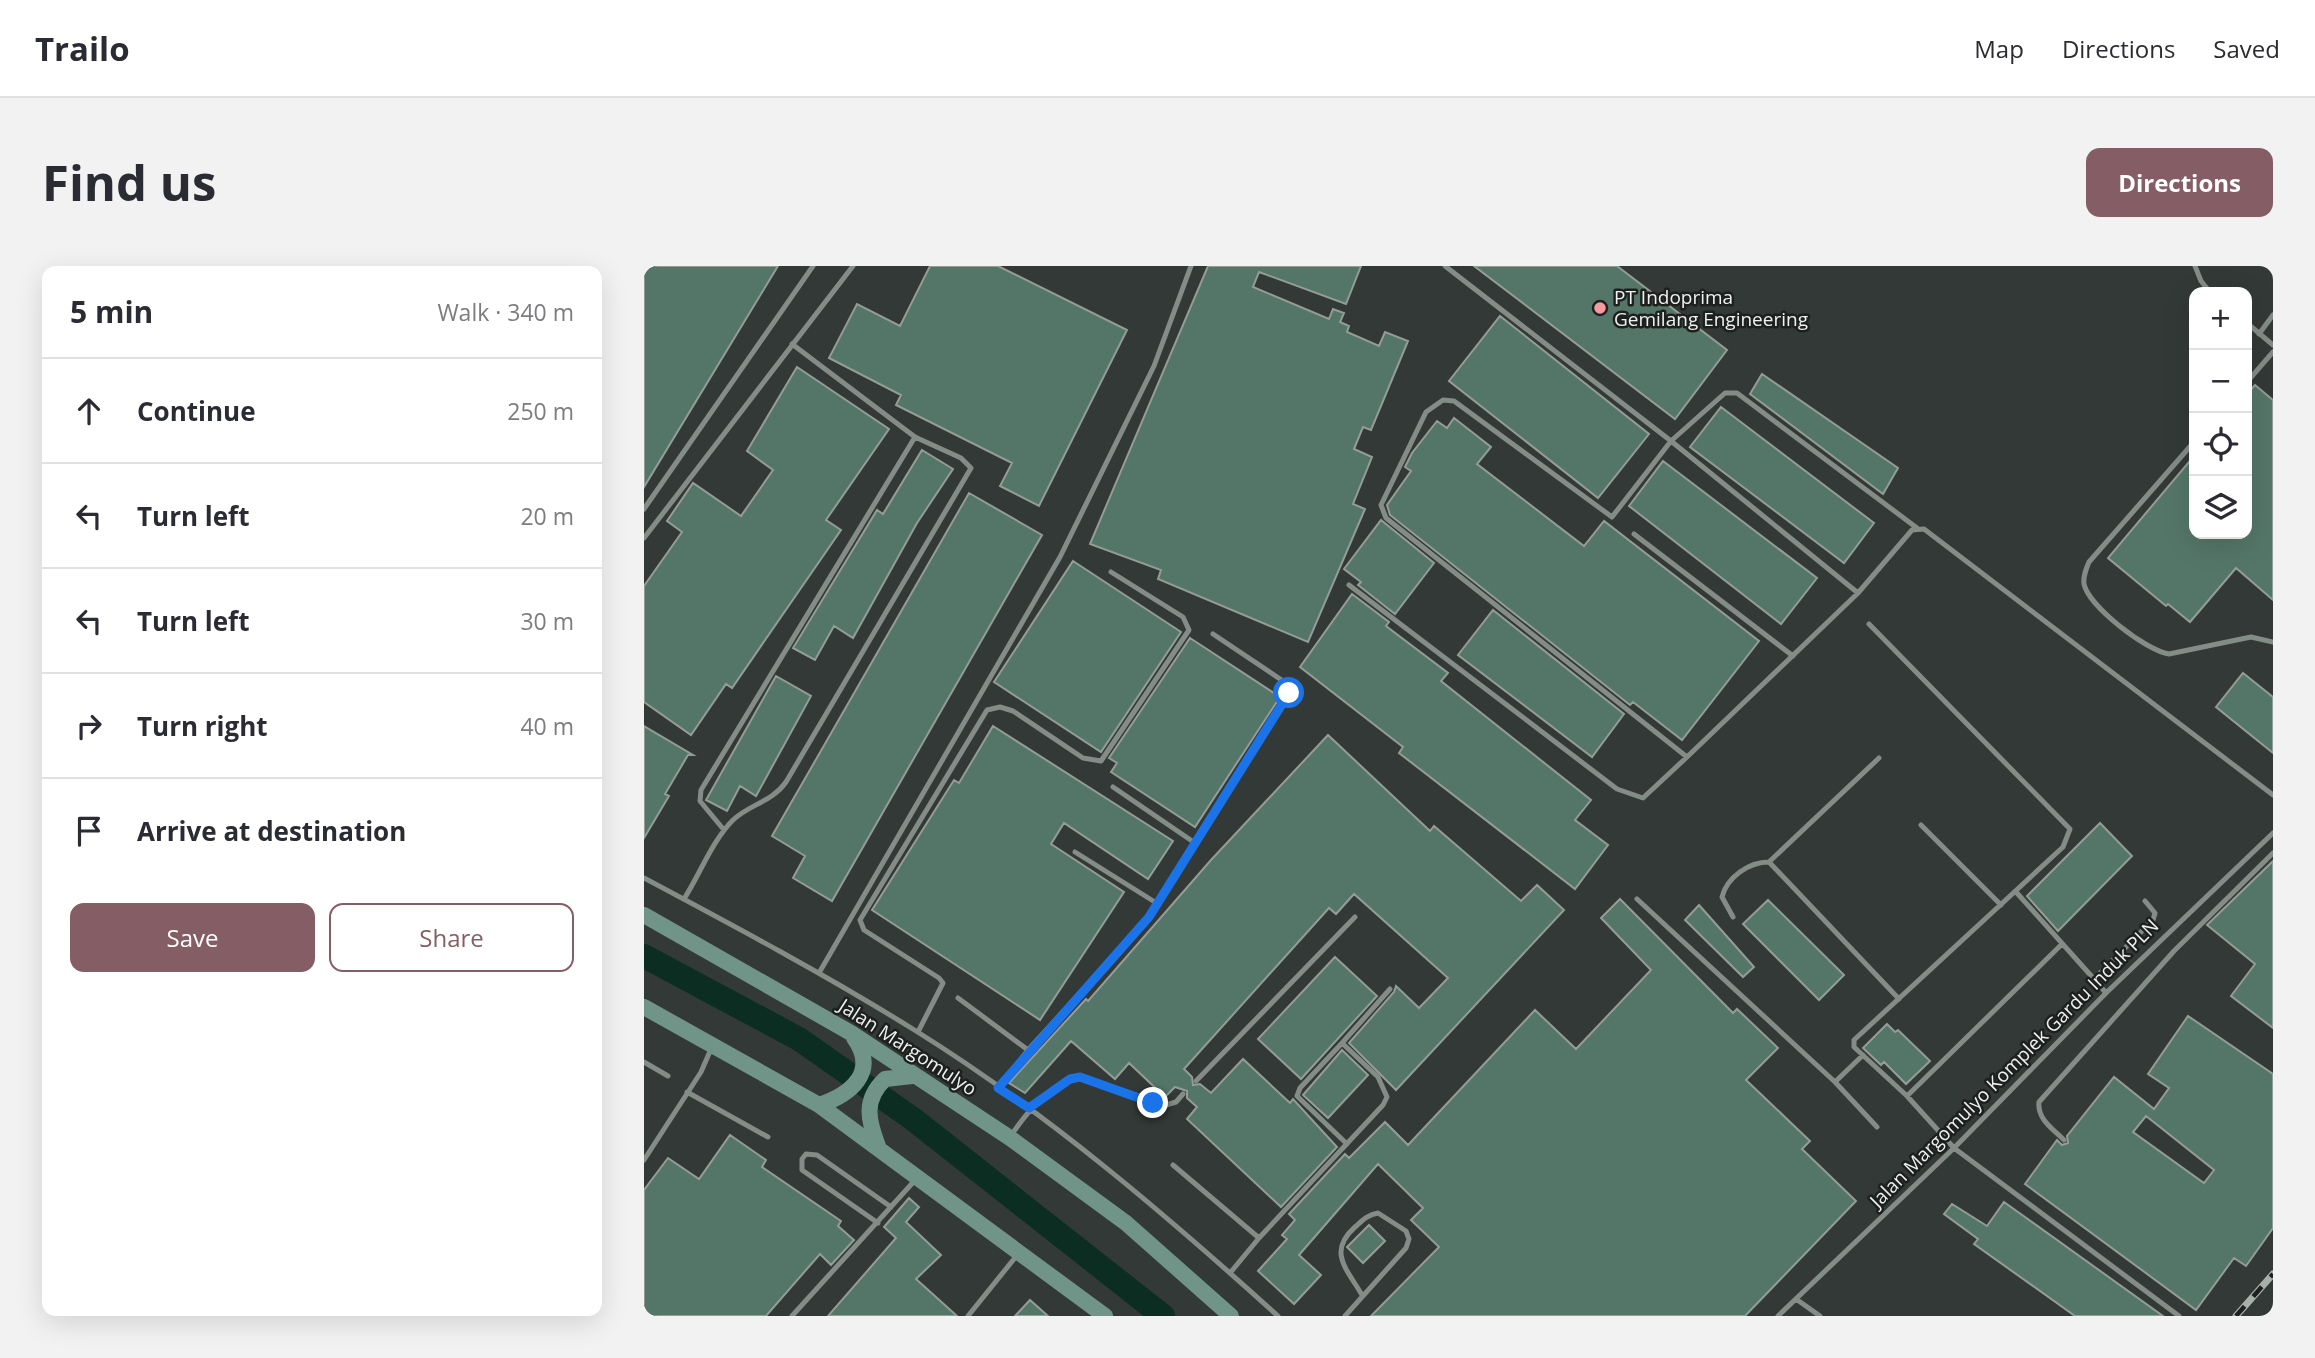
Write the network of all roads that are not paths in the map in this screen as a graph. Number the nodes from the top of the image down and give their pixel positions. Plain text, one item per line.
1 (813, 266) edge
2 (853, 266) edge
3 (1191, 266) edge
4 (1445, 266) edge
5 (2195, 266) edge
6 (2205, 287) edge
7 (2273, 315) edge
8 (2252, 328) edge
9 (2259, 334) junction
10 (792, 344) junction
11 (2273, 345) edge
12 (2273, 352) edge
13 (2252, 376) edge
14 (915, 437) junction
15 (1671, 441) junction
16 (2189, 448) edge
17 (644, 509) edge
18 (1917, 528) junction
19 (1634, 534) dead end
20 (644, 538) edge
21 (1111, 572) dead end
22 (1349, 585) dead end
23 (1858, 593) junction
24 (1869, 624) dead end
25 (1213, 634) dead end
26 (2273, 642) edge
27 (1793, 656) junction
28 (1687, 757) junction
29 (1879, 758) dead end
30 (1113, 788) dead end
31 (2273, 796) edge
32 (1921, 825) dead end
33 (724, 830) junction
34 (2273, 834) edge
35 (1195, 843) junction
36 (1076, 852) dead end
37 (2273, 853) edge
38 (1769, 862) junction
39 (644, 877) edge
40 (2016, 892) junction
41 (684, 899) junction
42 (1637, 899) dead end
43 (2145, 901) dead end
44 (1158, 904) junction
45 (2001, 905) junction
46 (644, 915) edge
47 (1733, 916) dead end
48 (1355, 917) dead end
49 (2062, 944) junction
50 (820, 973) junction
51 (2094, 979) junction
52 (1390, 989) dead end
53 (2106, 993) junction
54 (958, 998) dead end
55 (1899, 999) junction
56 (644, 1007) edge
57 (918, 1032) junction
58 (850, 1033) junction
59 (1342, 1043) junction
60 (713, 1046) junction
61 (1028, 1050) junction
62 (1863, 1055) junction
63 (644, 1062) edge
64 (668, 1076) dead end
65 (904, 1076) junction
66 (1196, 1081) dead end
67 (1835, 1083) junction
68 (998, 1088) junction
69 (687, 1092) junction
70 (1183, 1094) dead end
71 (1907, 1096) junction
72 (819, 1105) junction
73 (1029, 1108) junction
74 (1877, 1127) dead end
75 (768, 1137) dead end
76 (1010, 1138) junction
77 (2064, 1140) dead end
78 (1347, 1144) junction
79 (878, 1146) junction
80 (1954, 1148) junction
81 (644, 1160) edge
82 (1173, 1165) dead end
83 (917, 1178) junction
84 (891, 1207) junction
85 (878, 1223) junction
86 (1259, 1238) junction
87 (1020, 1251) junction
88 (1230, 1273) junction
89 (1362, 1295) junction
90 (1796, 1298) junction
91 (792, 1316) edge
92 (968, 1316) edge
93 (1105, 1316) edge
94 (1231, 1316) edge
95 (1278, 1316) edge
96 (1345, 1316) edge
97 (1778, 1316) edge
98 (1820, 1316) edge
99 (2179, 1316) edge

1 - 17 lane
2 - 10 lane
3 - 50 lane
4 - 15 lane
5 - 6 lane
7 - 9 lane
8 - 9 lane
9 - 11 lane
10 - 14 lane
10 - 20 lane
12 - 13 lane
14 - 33 lane
14 - 33 lane
15 - 18 lane
15 - 23 lane
15 - 28 lane
16 - 26 lane
18 - 23 lane
18 - 31 lane
19 - 27 lane
21 - 57 lane
22 - 28 lane
23 - 27 lane
24 - 40 lane
25 - 35 lane
27 - 28 lane
29 - 38 lane
30 - 35 lane
32 - 45 lane
33 - 41 lane
34 - 53 lane, Jalan Margomulyo Komplek Gardu Induk PLN
35 - 44 lane
36 - 44 lane
37 - 77 lane
38 - 47 lane
38 - 55 lane
39 - 41 lane
40 - 45 lane
40 - 49 lane
41 - 50 lane
42 - 67 lane
43 - 51 lane
44 - 61 lane
45 - 55 lane
46 - 58 main road, Jalan Margomulyo
48 - 66 lane
49 - 51 lane
49 - 71 lane
50 - 57 lane
51 - 53 lane
52 - 59 lane
53 - 80 lane, Jalan Margomulyo Komplek Gardu Induk PLN
54 - 61 lane
55 - 62 lane
56 - 60 main road
57 - 68 lane
58 - 65 main road, Jalan Margomulyo
58 - 72 main road
59 - 78 lane
59 - 78 lane
60 - 69 lane
60 - 72 main road
61 - 68 lane
62 - 67 lane
62 - 71 lane
63 - 64 lane
65 - 76 main road, Jalan Margomulyo
65 - 79 main road
67 - 74 lane
68 - 73 lane
69 - 75 lane
69 - 81 lane
70 - 73 lane
71 - 80 lane
72 - 79 main road
73 - 76 lane
73 - 88 lane
76 - 94 main road, Jalan Margomulyo
78 - 86 lane
79 - 83 main road
80 - 90 lane, Jalan Margomulyo Komplek Gardu Induk PLN
80 - 99 lane
82 - 86 lane
83 - 84 lane
83 - 87 main road
84 - 85 lane
84 - 85 lane
85 - 91 lane
86 - 88 lane
87 - 92 lane
87 - 93 main road
88 - 95 lane
89 - 89 lane
89 - 96 lane
90 - 97 lane, Jalan Margomulyo Komplek Gardu Induk PLN
90 - 98 lane

